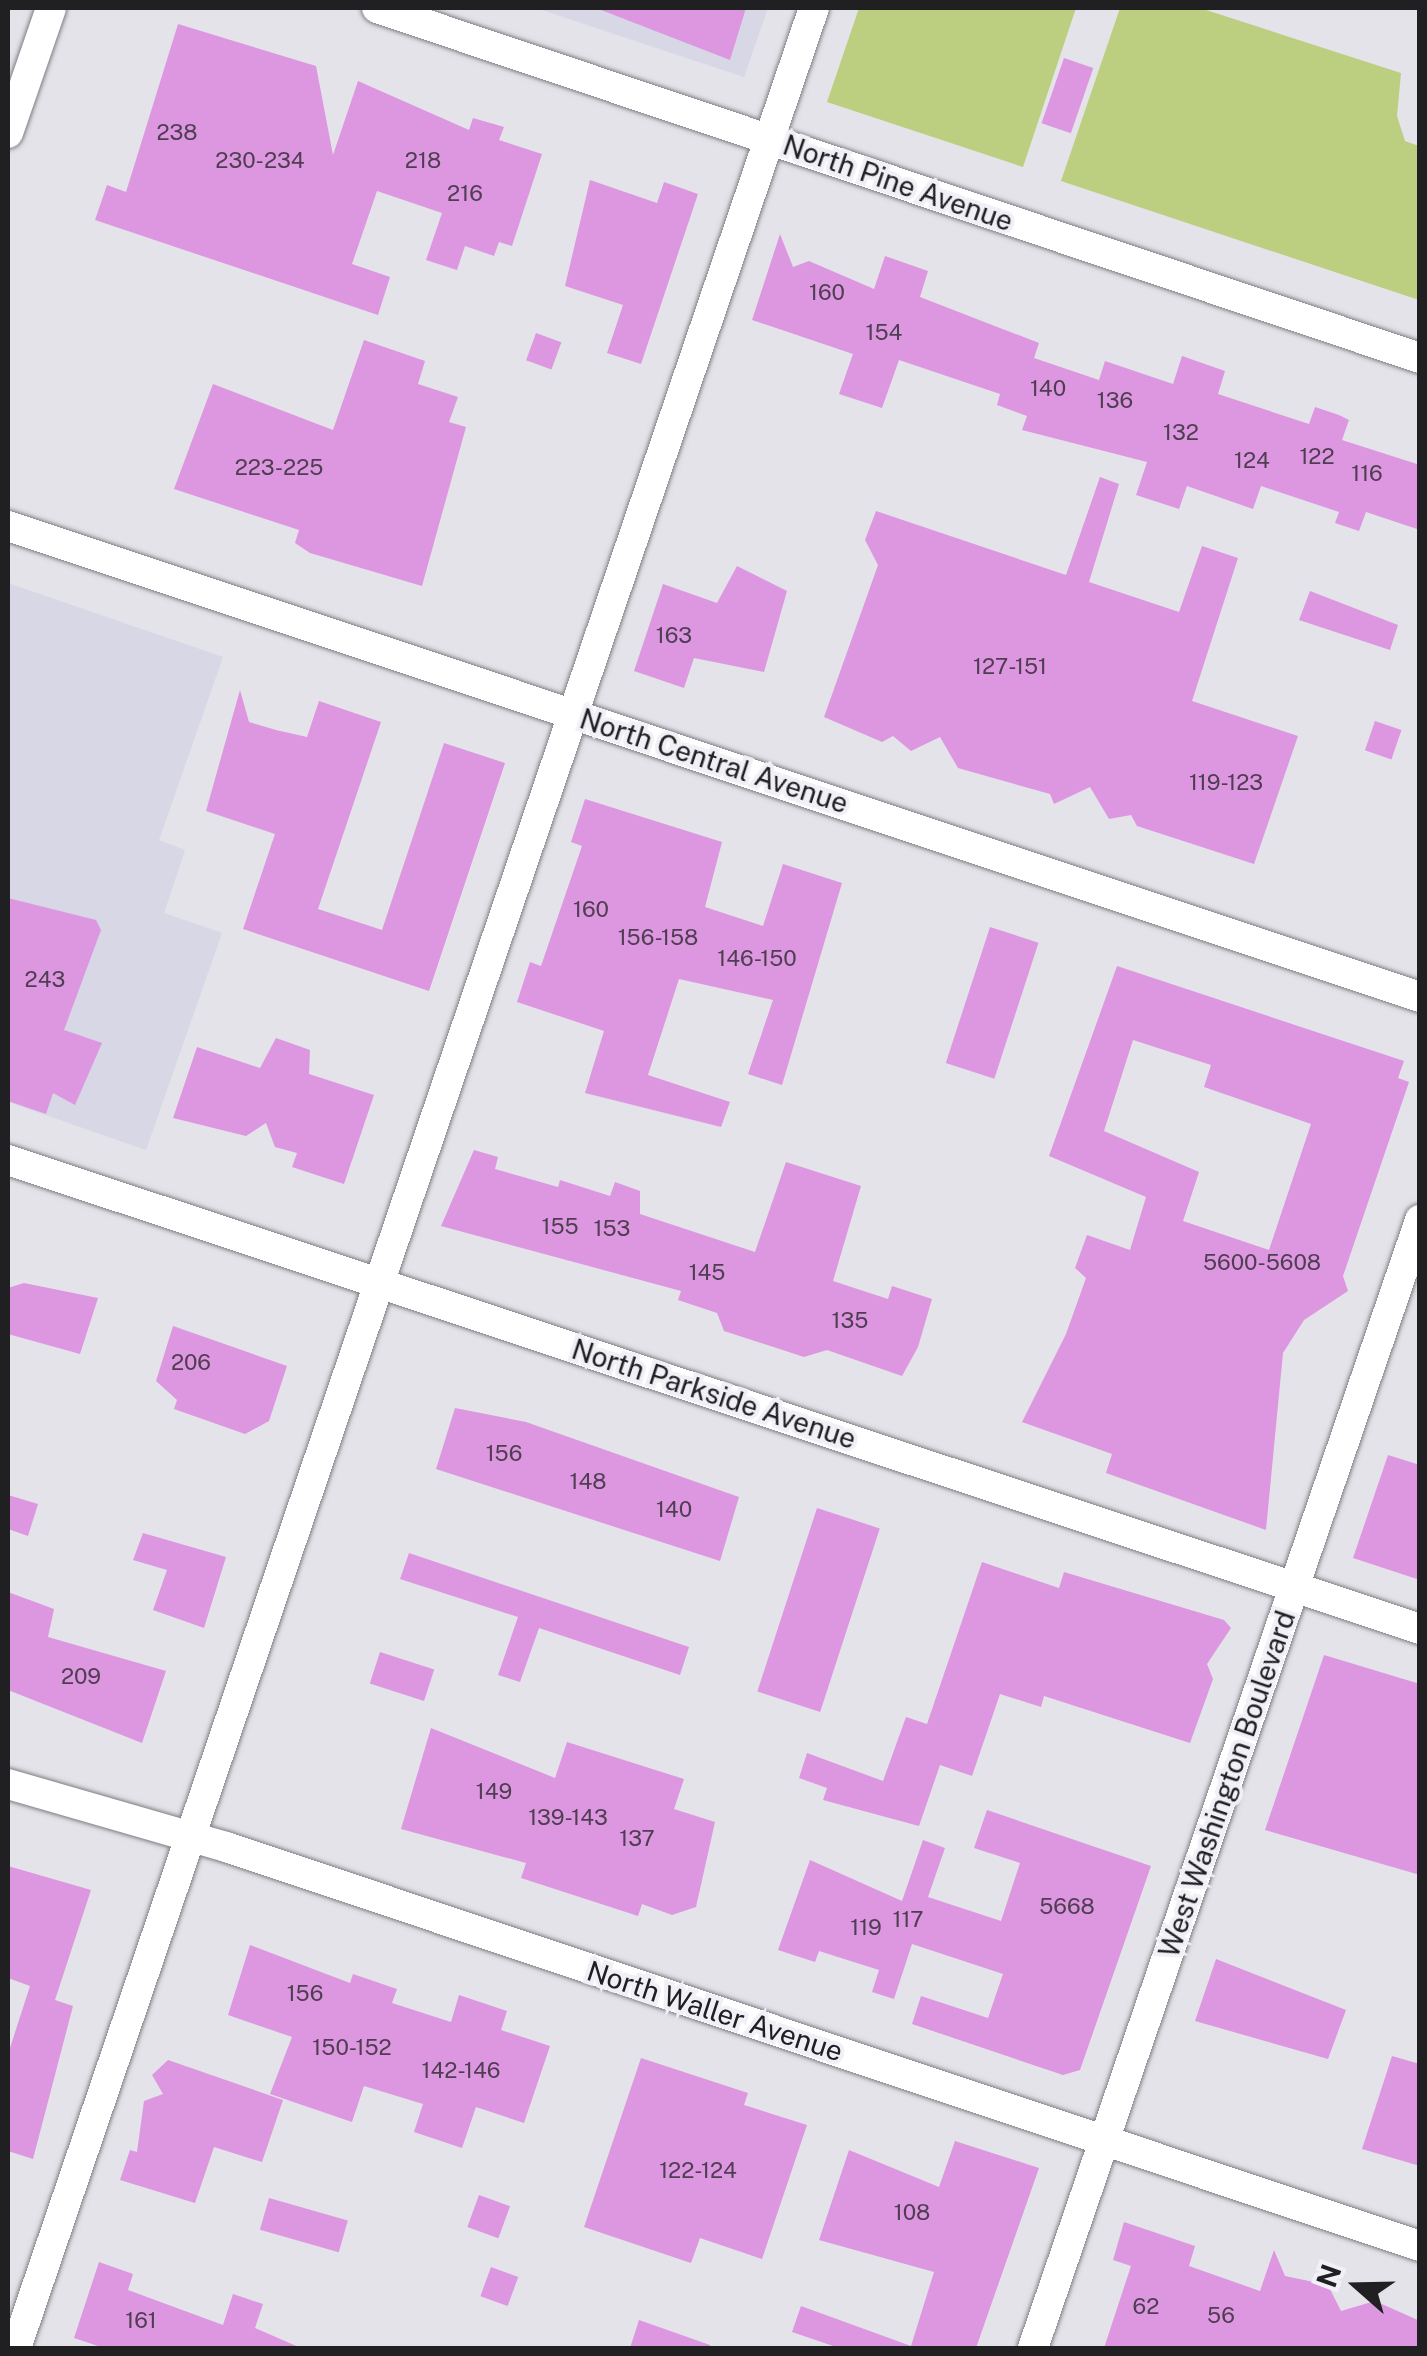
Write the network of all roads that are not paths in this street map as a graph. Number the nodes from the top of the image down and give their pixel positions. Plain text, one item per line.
1 (50, 8) edge
2 (376, 8) edge
3 (814, 8) edge
4 (8, 133) edge
5 (769, 140) junction
6 (1420, 358) edge
7 (8, 526) edge
8 (570, 714) junction
9 (1420, 997) edge
10 (8, 1160) edge
11 (1420, 1220) edge
12 (378, 1282) junction
13 (1294, 1587) junction
14 (1420, 1628) edge
15 (8, 1784) edge
16 (190, 1839) junction
17 (1104, 2141) junction
18 (1420, 2246) edge
19 (16, 2348) edge
20 (1033, 2348) edge

1 - 4 street
2 - 5 street, North Pine Avenue
3 - 5 street
5 - 6 street, North Pine Avenue
5 - 8 street
7 - 8 street, North Central Avenue
8 - 9 street, North Central Avenue
8 - 12 street
10 - 12 street, North Parkside Avenue
11 - 13 street, West Washington Boulevard
12 - 13 street, North Parkside Avenue
12 - 16 street
13 - 14 street, North Parkside Avenue
13 - 17 street, West Washington Boulevard
15 - 16 street, North Waller Avenue
16 - 17 street, North Waller Avenue
16 - 19 street
17 - 18 street, North Waller Avenue
17 - 20 street, West Washington Boulevard

